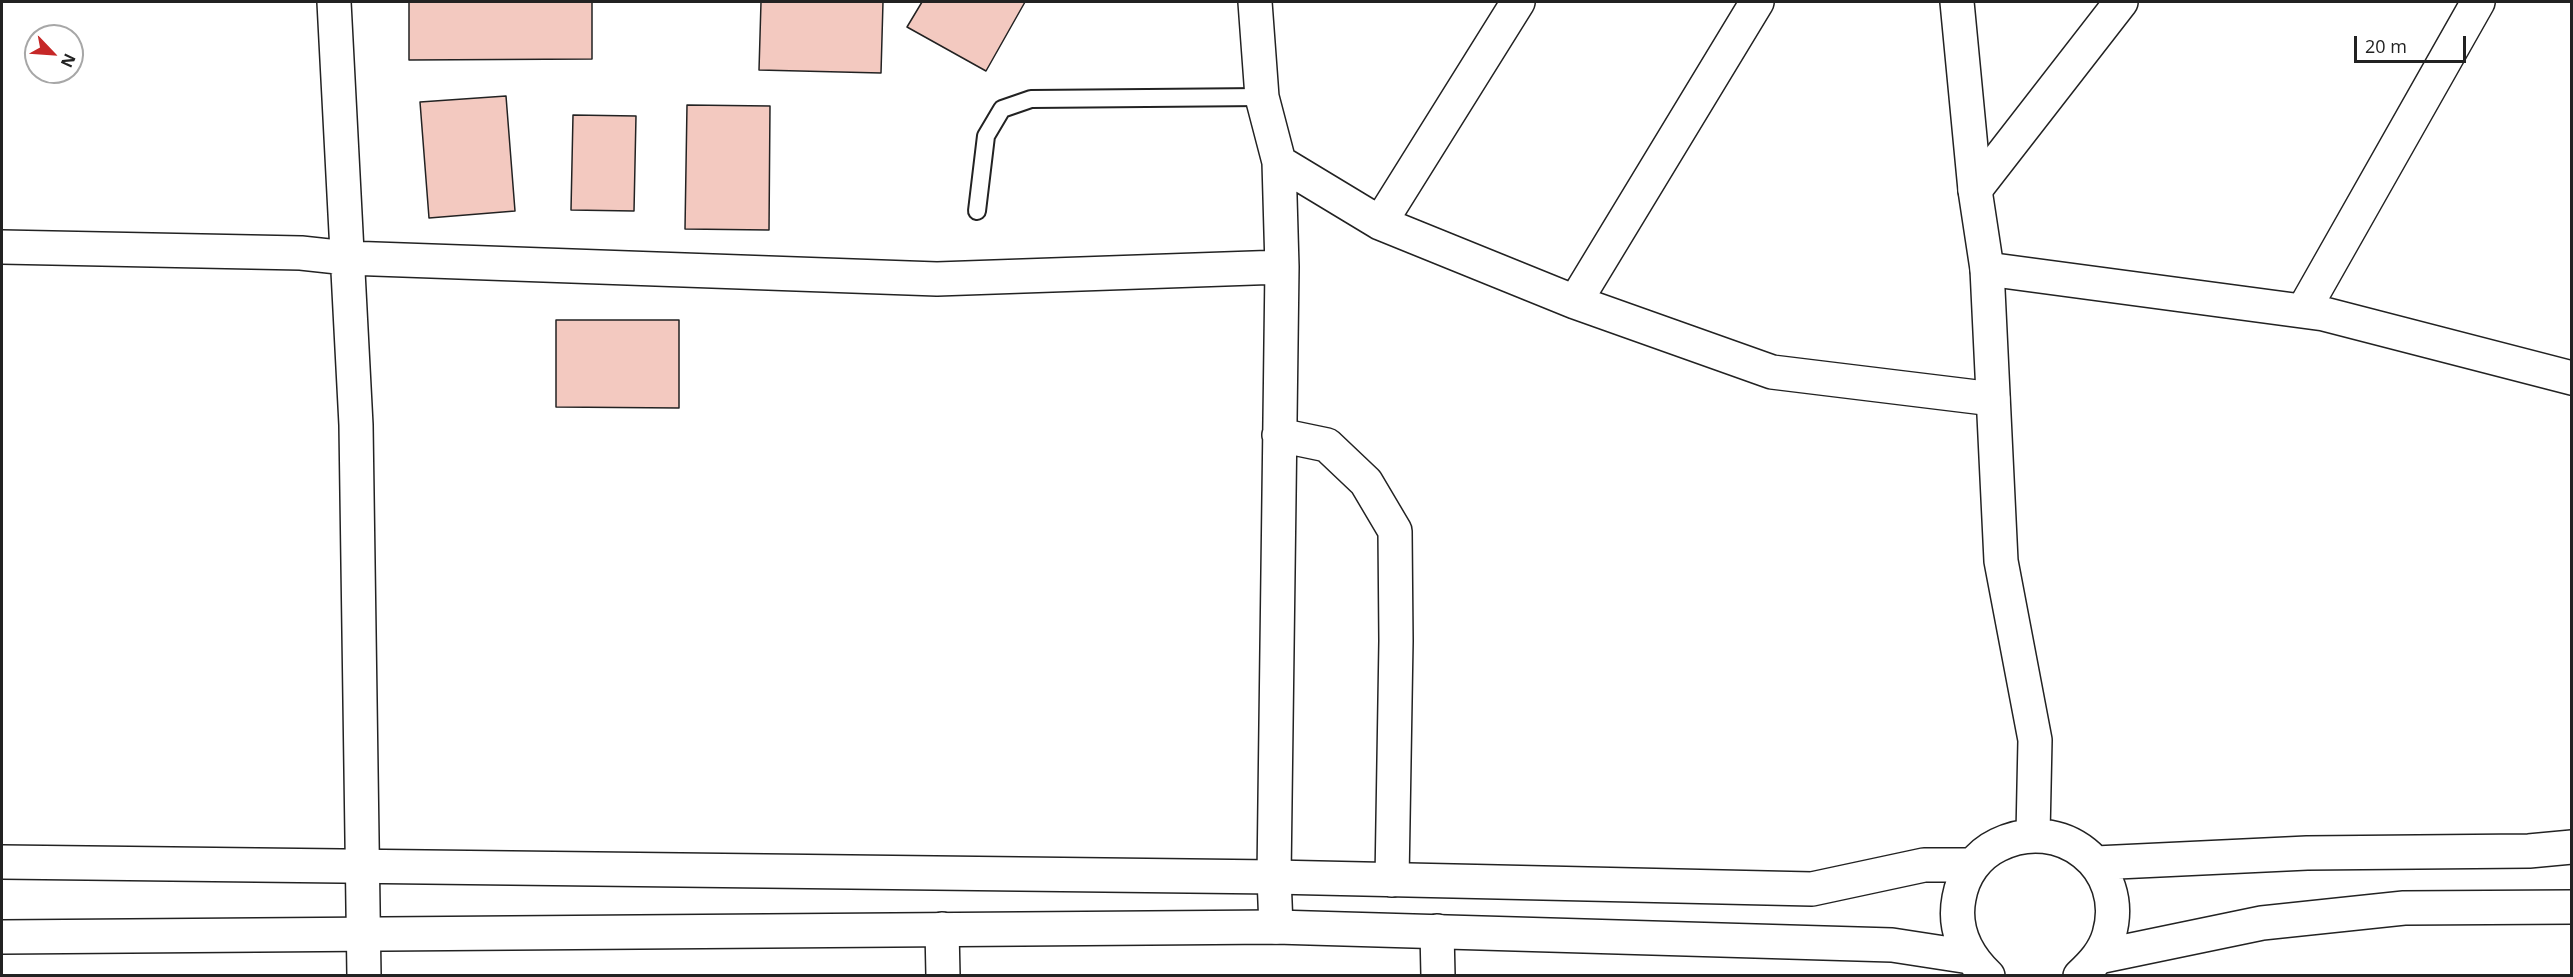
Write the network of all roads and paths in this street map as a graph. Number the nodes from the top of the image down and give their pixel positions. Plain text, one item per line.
1 (334, 2) edge
2 (1255, 2) edge
3 (1518, 2) edge
4 (1757, 2) edge
5 (1957, 2) edge
6 (2121, 2) edge
7 (2478, 2) edge
8 (1262, 97) junction
9 (1279, 162) junction
10 (1975, 190) junction
11 (977, 211) dead end
12 (1380, 223) junction
13 (2, 247) edge
14 (347, 258) junction
15 (1282, 267) junction
16 (1987, 269) junction
17 (1575, 302) junction
18 (2303, 311) junction
19 (2571, 378) edge
20 (1993, 399) junction
21 (1279, 435) junction
22 (2033, 834) junction
23 (2571, 847) edge
24 (2, 862) edge
25 (2096, 863) junction
26 (1972, 865) junction
27 (363, 866) junction
28 (1274, 877) junction
29 (1392, 880) junction
30 (2571, 907) edge
31 (1276, 927) junction
32 (942, 929) junction
33 (1437, 932) junction
34 (363, 934) junction
35 (2, 937) edge
36 (1983, 971) edge
37 (2085, 971) edge
38 (364, 975) edge
39 (943, 975) edge
40 (1438, 975) edge

1 - 14 street
2 - 8 street
3 - 12 street
4 - 17 street
5 - 10 street
6 - 10 street
7 - 18 street
8 - 9 street
8 - 11 lane
9 - 12 street
9 - 15 street
10 - 16 street
12 - 17 street
13 - 14 street
14 - 15 street
14 - 27 street
15 - 21 street
16 - 18 street
16 - 20 street
17 - 20 street
18 - 19 street
20 - 22 street
21 - 28 street
21 - 29 street
22 - 25 street
22 - 26 street
23 - 25 street
24 - 27 street
25 - 37 street
26 - 29 street
26 - 36 street
27 - 28 street
27 - 34 street
28 - 29 street
28 - 31 street
30 - 37 street
31 - 32 street
31 - 33 street
32 - 34 street
32 - 39 street
33 - 36 street
33 - 40 street
34 - 35 street
34 - 38 street

